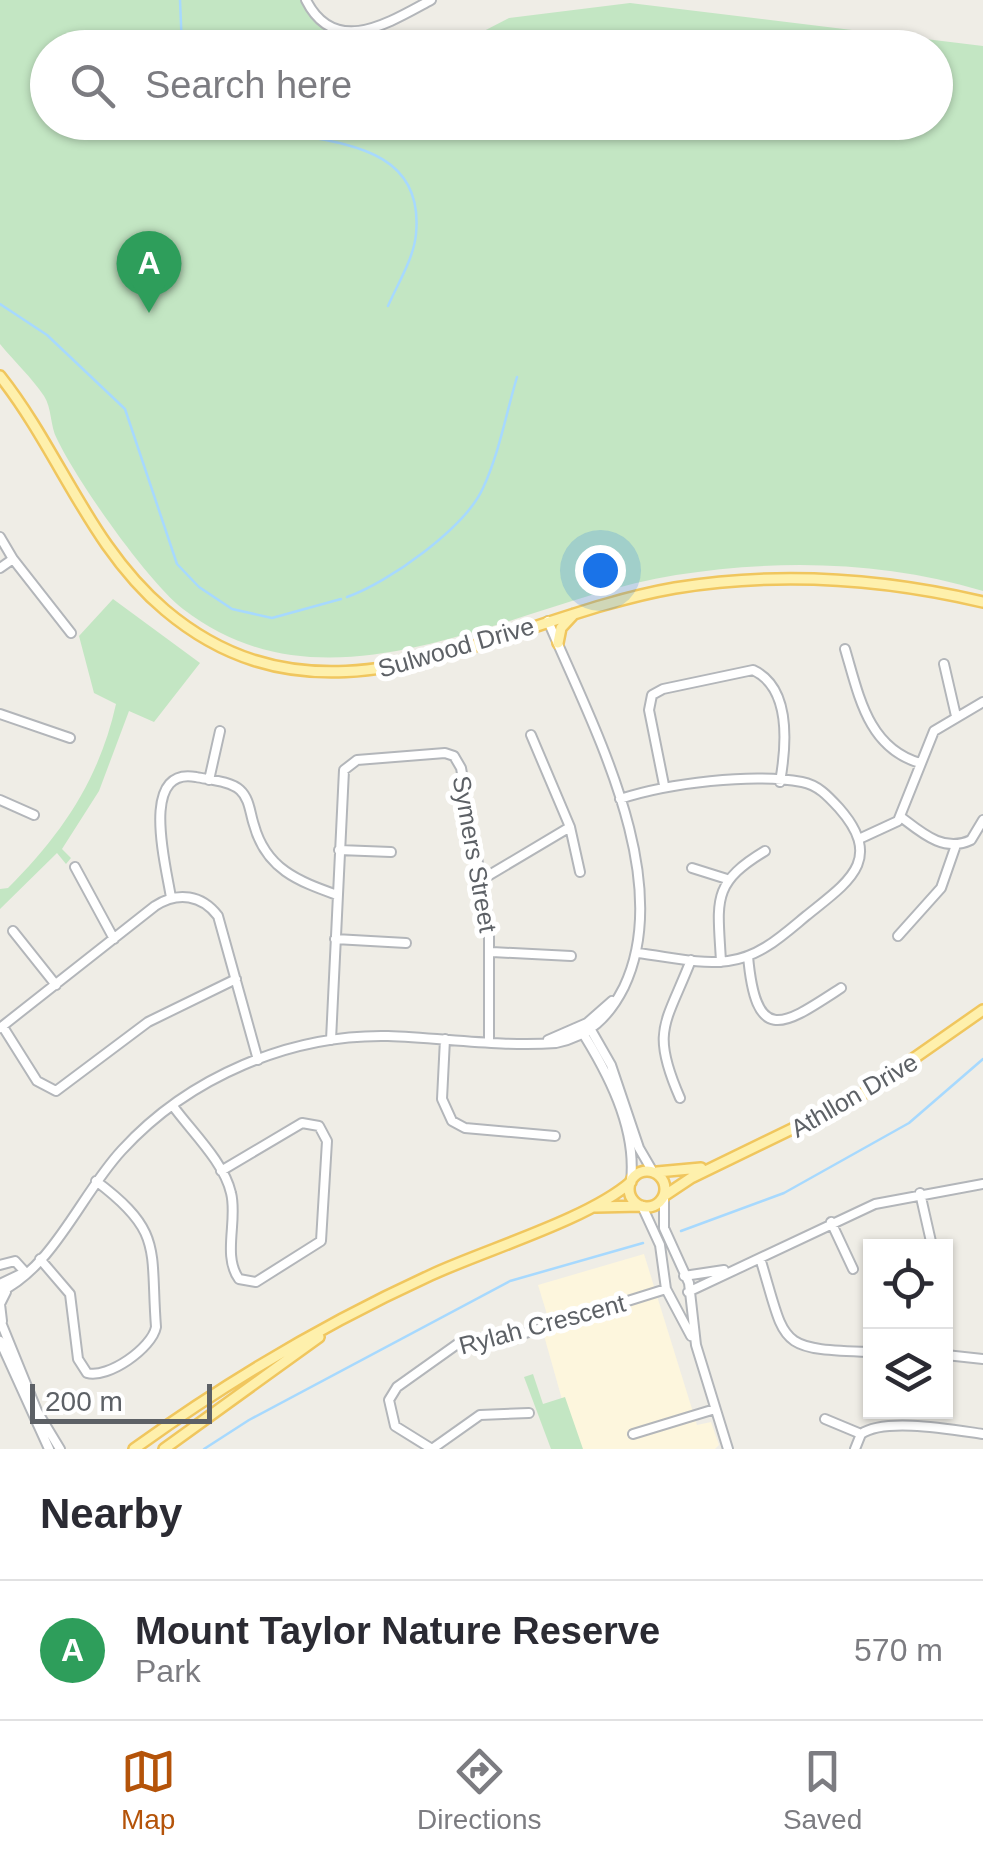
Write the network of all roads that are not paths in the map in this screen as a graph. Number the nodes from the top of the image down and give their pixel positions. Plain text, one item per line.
1 (306, 0) edge
2 (431, 0) edge
3 (340, 30) edge
4 (361, 30) edge
5 (0, 376) edge
6 (0, 538) edge
7 (13, 559) junction
8 (0, 568) edge
9 (983, 602) edge
10 (576, 612) junction
11 (548, 622) junction
12 (71, 633) dead end
13 (558, 644) junction
14 (845, 649) dead end
15 (944, 664) dead end
16 (983, 702) edge
17 (0, 714) edge
18 (956, 716) junction
19 (220, 731) dead end
20 (531, 735) dead end
21 (70, 738) dead end
22 (920, 763) junction
23 (210, 780) junction
24 (780, 782) junction
25 (664, 786) junction
26 (0, 800) edge
27 (620, 800) junction
28 (34, 815) dead end
29 (901, 817) junction
30 (983, 820) edge
31 (570, 827) junction
32 (860, 839) junction
33 (956, 845) junction
34 (339, 850) junction
35 (766, 850) dead end
36 (391, 852) dead end
37 (75, 867) dead end
38 (692, 868) dead end
39 (580, 872) dead end
40 (726, 878) junction
41 (481, 880) junction
42 (337, 895) junction
43 (171, 898) junction
44 (13, 931) dead end
45 (898, 936) dead end
46 (114, 939) junction
47 (335, 940) junction
48 (406, 942) dead end
49 (492, 952) junction
50 (637, 953) junction
51 (571, 956) dead end
52 (748, 956) junction
53 (691, 960) junction
54 (721, 962) junction
55 (236, 979) junction
56 (56, 985) junction
57 (841, 988) dead end
58 (622, 990) junction
59 (983, 1010) edge
60 (603, 1020) junction
61 (2, 1028) edge
62 (585, 1028) junction
63 (445, 1038) junction
64 (331, 1040) junction
65 (490, 1040) junction
66 (568, 1040) junction
67 (528, 1042) junction
68 (597, 1048) junction
69 (258, 1060) junction
70 (680, 1098) dead end
71 (173, 1106) junction
72 (555, 1136) dead end
73 (716, 1165) junction
74 (221, 1171) junction
75 (653, 1172) junction
76 (96, 1181) junction
77 (631, 1181) junction
78 (983, 1184) edge
79 (920, 1192) junction
80 (664, 1197) junction
81 (642, 1206) junction
82 (594, 1208) junction
83 (831, 1222) junction
84 (930, 1239) edge
85 (760, 1258) junction
86 (40, 1259) junction
87 (0, 1266) edge
88 (734, 1268) junction
89 (852, 1269) dead end
90 (25, 1272) junction
91 (684, 1276) junction
92 (3, 1288) edge
93 (667, 1289) junction
94 (688, 1292) junction
95 (376, 1302) junction
96 (1, 1322) edge
97 (0, 1342) edge
98 (696, 1345) junction
99 (863, 1352) edge
100 (953, 1357) edge
101 (983, 1359) edge
102 (716, 1409) junction
103 (530, 1413) dead end
104 (825, 1419) dead end
105 (634, 1434) dead end
106 (861, 1434) junction
107 (983, 1434) edge
108 (49, 1449) edge
109 (60, 1449) edge
110 (134, 1449) edge
111 (164, 1449) edge
112 (432, 1449) edge
113 (733, 1449) edge
114 (855, 1449) edge

1 - 3 street
2 - 4 street
5 - 11 main road, Sulwood Drive
6 - 7 street
7 - 8 street
7 - 12 street
9 - 10 main road, Sulwood Drive
10 - 11 main road, Sulwood Drive
10 - 13 main road
11 - 13 street
13 - 27 street
14 - 22 street
15 - 18 street
16 - 18 street
17 - 21 street
18 - 22 street
19 - 23 street
20 - 31 street
22 - 29 street
23 - 42 street
23 - 43 street
24 - 25 street
24 - 25 street
24 - 32 street
25 - 27 street
26 - 28 street
27 - 50 street
29 - 32 street
29 - 33 street
30 - 33 street
31 - 39 street
31 - 41 street
32 - 52 street
33 - 45 street
34 - 36 street
34 - 41 street, Symers Street
34 - 42 street, Symers Street
35 - 40 street
37 - 46 street
38 - 40 street
40 - 54 street
41 - 49 street, Symers Street
42 - 47 street, Symers Street
43 - 46 street
43 - 55 street
44 - 56 street
46 - 56 street
47 - 48 street
47 - 64 street, Symers Street
49 - 51 street
49 - 65 street, Symers Street
50 - 53 street
50 - 58 street
52 - 54 street
52 - 57 street
53 - 54 street
53 - 70 street
55 - 61 street
55 - 69 street
56 - 61 street
58 - 60 street
58 - 62 street
59 - 73 main road, Athllon Drive
60 - 62 street
60 - 68 street
62 - 66 street
62 - 67 street
62 - 68 street
63 - 64 street
63 - 65 street
63 - 72 street
64 - 69 street
65 - 67 street
66 - 67 street
66 - 68 street
68 - 75 street
68 - 77 street
69 - 71 street
71 - 74 street
71 - 76 street
73 - 75 main road, Athllon Drive
73 - 80 main road, Athllon Drive
74 - 74 street
75 - 77 main road
75 - 80 main road
76 - 86 street
76 - 86 street
77 - 81 main road
77 - 82 main road
78 - 79 street
79 - 83 street
79 - 84 street
80 - 81 main road
80 - 91 street
81 - 82 main road
81 - 93 street
82 - 95 main road
83 - 85 street
83 - 89 street
85 - 88 street
85 - 99 street
86 - 90 street
87 - 90 street
88 - 91 street
88 - 94 street
90 - 92 street
91 - 93 street
91 - 94 street
92 - 96 street
93 - 94 street
93 - 98 street
93 - 112 street, Rylah Crescent
94 - 98 street
95 - 110 main road
95 - 111 main road
96 - 109 street
97 - 108 street
98 - 102 street
100 - 101 street
102 - 105 street
102 - 113 street
103 - 112 street
104 - 106 street
106 - 107 street
106 - 114 street

